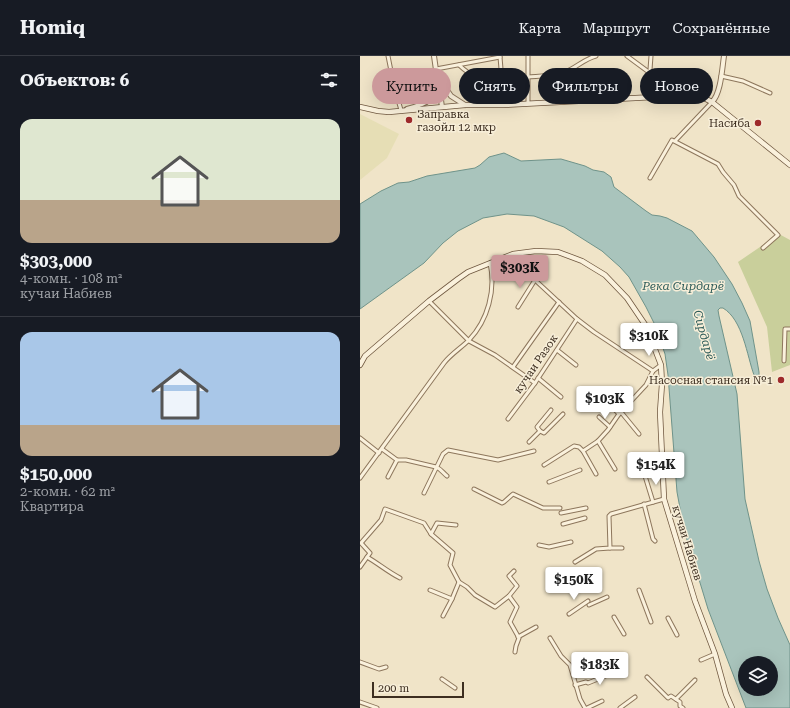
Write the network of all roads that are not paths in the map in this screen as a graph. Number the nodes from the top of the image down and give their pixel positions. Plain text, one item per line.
1 (388, 56) edge
2 (434, 56) edge
3 (500, 56) edge
4 (528, 56) edge
5 (596, 56) edge
6 (627, 56) edge
7 (651, 56) edge
8 (724, 56) edge
9 (459, 65) junction
10 (436, 68) edge
11 (442, 68) edge
12 (462, 68) edge
13 (501, 68) edge
14 (528, 68) edge
15 (643, 68) edge
16 (650, 68) edge
17 (721, 76) junction
18 (530, 77) edge
19 (770, 93) dead end
20 (451, 96) edge
21 (640, 97) edge
22 (713, 101) edge
23 (530, 103) edge
24 (713, 103) edge
25 (423, 104) edge
26 (442, 104) edge
27 (516, 104) edge
28 (710, 104) edge
29 (465, 105) junction
30 (504, 105) joint
31 (360, 107) edge
32 (442, 107) junction
33 (401, 110) junction
34 (675, 141) junction
35 (790, 165) edge
36 (650, 178) dead end
37 (763, 248) dead end
38 (513, 254) junction
39 (490, 264) junction
40 (535, 280) junction
41 (429, 301) junction
42 (559, 302) junction
43 (518, 307) dead end
44 (577, 319) junction
45 (790, 329) edge
46 (468, 341) junction
47 (557, 350) junction
48 (784, 361) dead end
49 (360, 365) edge
50 (576, 365) dead end
51 (661, 365) junction
52 (513, 367) junction
53 (652, 372) junction
54 (538, 378) junction
55 (535, 383) junction
56 (600, 395) dead end
57 (560, 396) dead end
58 (551, 410) dead end
59 (620, 413) junction
60 (563, 414) dead end
61 (599, 417) dead end
62 (508, 419) dead end
63 (610, 427) junction
64 (540, 431) junction
65 (639, 434) dead end
66 (360, 438) edge
67 (598, 441) junction
68 (529, 442) dead end
69 (382, 449) junction
70 (534, 451) dead end
71 (583, 451) junction
72 (379, 453) junction
73 (397, 460) junction
74 (544, 465) dead end
75 (436, 467) junction
76 (615, 469) dead end
77 (580, 470) dead end
78 (596, 474) dead end
79 (447, 476) dead end
80 (644, 476) dead end
81 (388, 477) dead end
82 (360, 478) edge
83 (549, 482) dead end
84 (474, 489) dead end
85 (424, 493) dead end
86 (664, 499) junction
87 (653, 502) junction
88 (644, 504) junction
89 (560, 508) dead end
90 (586, 508) dead end
91 (561, 513) dead end
92 (585, 518) dead end
93 (563, 524) dead end
94 (456, 525) dead end
95 (431, 534) junction
96 (655, 541) dead end
97 (571, 542) dead end
98 (360, 543) edge
99 (539, 545) dead end
100 (610, 548) junction
101 (622, 548) dead end
102 (367, 557) junction
103 (575, 562) dead end
104 (360, 567) edge
105 (514, 571) dead end
106 (400, 578) dead end
107 (459, 582) junction
108 (430, 590) dead end
109 (639, 590) dead end
110 (509, 596) junction
111 (607, 597) dead end
112 (452, 599) junction
113 (569, 614) dead end
114 (443, 616) dead end
115 (614, 617) dead end
116 (668, 618) dead end
117 (651, 622) dead end
118 (536, 627) dead end
119 (624, 634) dead end
120 (677, 635) dead end
121 (518, 636) junction
122 (550, 638) dead end
123 (515, 652) dead end
124 (715, 654) junction
125 (701, 660) dead end
126 (360, 662) edge
127 (386, 667) dead end
128 (620, 670) dead end
129 (647, 677) dead end
130 (442, 678) dead end
131 (696, 680) dead end
132 (575, 685) junction
133 (455, 688) dead end
134 (634, 697) dead end
135 (676, 699) junction
136 (602, 701) dead end
137 (360, 702) edge
138 (377, 708) edge
139 (586, 708) edge
140 (620, 708) edge
141 (683, 708) edge
142 (732, 708) edge

1 - 33 street
2 - 10 street
3 - 9 street
3 - 13 street
4 - 14 street
5 - 18 street
6 - 15 street
7 - 16 street
8 - 17 street
9 - 11 street
9 - 12 street
17 - 19 street
17 - 22 street
20 - 29 street
21 - 23 main road
24 - 35 main road
25 - 33 street
26 - 32 street
27 - 30 main road
28 - 34 street
29 - 30 main road
29 - 32 main road
31 - 33 main road
32 - 33 main road
34 - 36 street
34 - 37 street
38 - 39 main road, кучаи Набиев
38 - 40 street
38 - 51 main road, кучаи Набиев
39 - 41 main road, кучаи Набиев
39 - 46 street
40 - 42 street
40 - 43 street
41 - 46 street
41 - 49 main road, кучаи Набиев
42 - 44 street
42 - 52 street
44 - 47 street, кучаи Разок
44 - 53 street
45 - 48 street
46 - 52 street
46 - 69 street
47 - 50 street
47 - 54 street, кучаи Разок
51 - 53 street
51 - 86 main road, кучаи Набиев
52 - 55 street
53 - 59 street
54 - 55 street, кучаи Разок
54 - 57 street
55 - 62 street, кучаи Разок
56 - 59 street
58 - 64 street
59 - 63 street
59 - 65 street
60 - 64 street
61 - 63 street
63 - 67 street
64 - 68 street
66 - 72 street
67 - 71 street
67 - 76 street
69 - 72 street
69 - 73 street
70 - 75 street
71 - 74 street
71 - 78 street
72 - 82 street
73 - 75 street
73 - 81 street
75 - 79 street
75 - 85 street
77 - 83 street
80 - 87 street
84 - 89 street
86 - 87 street
86 - 124 main road, кучаи Набиев
87 - 88 street
88 - 96 street
88 - 100 street
90 - 91 street
92 - 93 street
94 - 95 street
95 - 98 street
95 - 107 street
97 - 99 street
98 - 102 street
100 - 101 street
100 - 103 street
102 - 104 street
102 - 106 street
105 - 110 street
107 - 110 street
107 - 112 street
108 - 112 street
109 - 117 street
110 - 121 street
111 - 113 street
112 - 114 street
115 - 119 street
116 - 120 street
118 - 121 street
121 - 123 street
122 - 132 street
124 - 125 street
124 - 142 main road, кучаи Набиев
126 - 127 street
128 - 132 street
129 - 135 street
130 - 133 street
131 - 135 street
132 - 139 street
134 - 140 street
135 - 141 street
136 - 139 street
137 - 138 street

